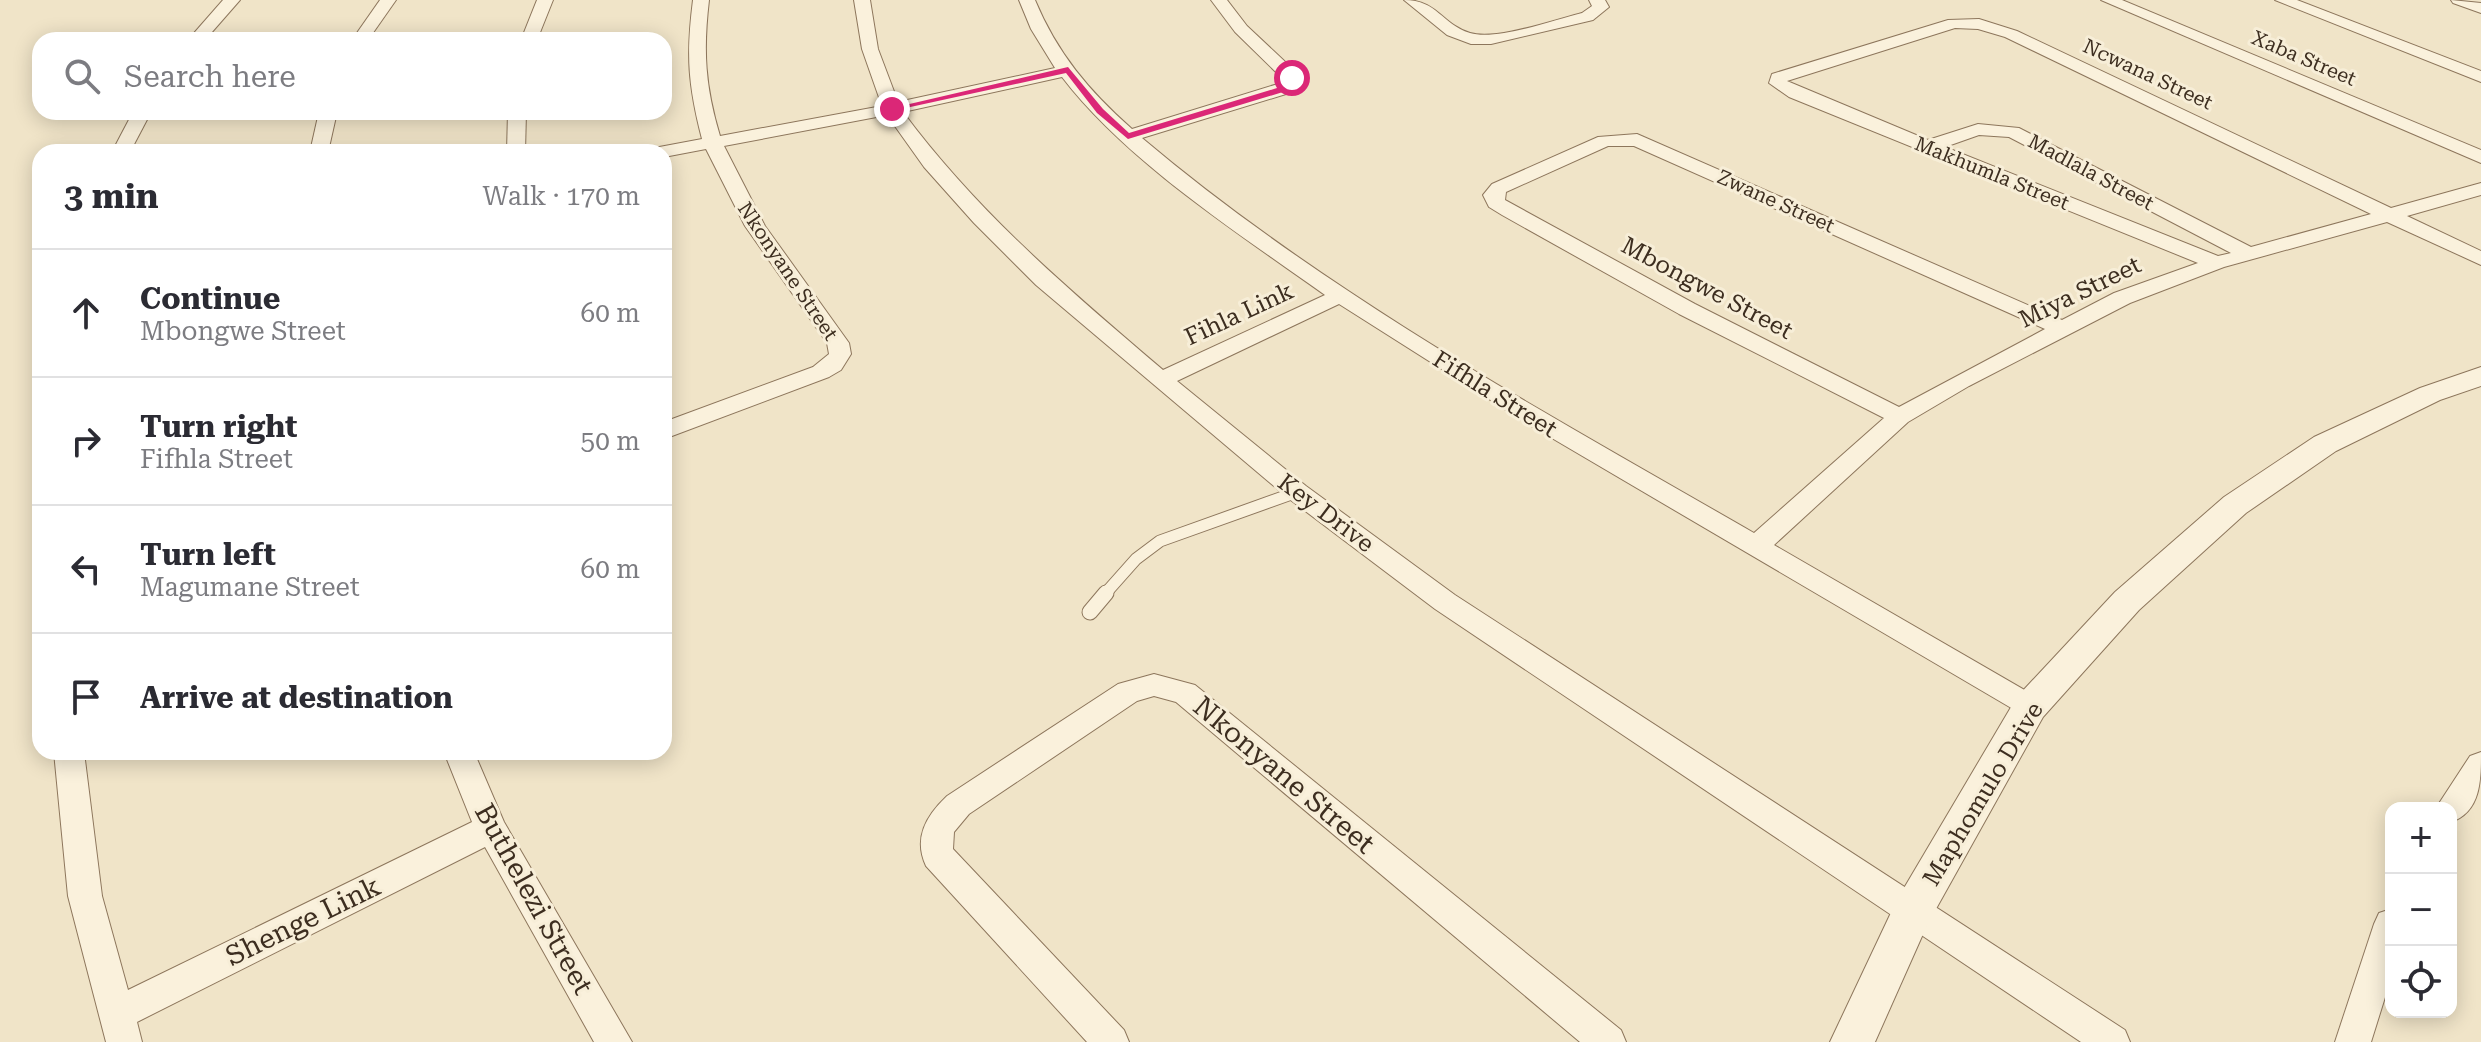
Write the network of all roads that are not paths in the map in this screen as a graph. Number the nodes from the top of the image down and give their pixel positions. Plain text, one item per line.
1 (232, 0) edge
2 (388, 0) edge
3 (545, 0) edge
4 (701, 0) edge
5 (862, 0) edge
6 (1027, 0) edge
7 (1219, 0) edge
8 (1412, 0) edge
9 (1597, 0) edge
10 (2109, 0) edge
11 (2283, 0) edge
12 (2459, 0) edge
13 (2481, 8) edge
14 (203, 32) edge
15 (366, 32) edge
16 (532, 32) edge
17 (1068, 70) junction
18 (1782, 76) joint
19 (2481, 77) edge
20 (892, 109) junction
21 (138, 120) edge
22 (326, 120) edge
23 (517, 120) edge
24 (1128, 136) junction
25 (711, 141) junction
26 (125, 144) edge
27 (321, 144) edge
28 (516, 144) edge
29 (1926, 147) junction
30 (672, 150) edge
31 (2481, 157) edge
32 (2481, 189) edge
33 (1493, 199) joint
34 (2391, 214) junction
35 (2249, 254) junction
36 (2481, 259) edge
37 (2217, 263) junction
38 (1339, 296) junction
39 (2063, 329) junction
40 (2481, 376) edge
41 (1161, 380) junction
42 (1900, 417) junction
43 (672, 428) edge
44 (1297, 492) junction
45 (1756, 546) junction
46 (1090, 612) dead end
47 (2030, 707) junction
48 (70, 760) edge
49 (462, 760) edge
50 (2481, 765) edge
51 (2456, 802) edge
52 (491, 828) junction
53 (1912, 913) junction
54 (2385, 943) edge
55 (120, 1028) edge
56 (614, 1042) edge
57 (1111, 1042) edge
58 (1608, 1042) edge
59 (1852, 1042) edge
60 (2112, 1042) edge
61 (2353, 1042) edge

1 - 14 street
2 - 15 street
3 - 16 street
4 - 25 street, Nkonyane Street
5 - 20 street, Key Drive
6 - 17 street, Fifhla Street
7 - 24 street
8 - 9 street
10 - 31 street, Xaba Street
11 - 19 street
12 - 13 street
17 - 20 street
17 - 24 street, Fifhla Street
18 - 29 street, Makhumla Street
18 - 34 street, Ncwana Street
20 - 25 street
20 - 41 street, Key Drive
21 - 26 street
22 - 27 street
23 - 28 street
24 - 38 street, Fifhla Street
25 - 30 street
25 - 43 street, Nkonyane Street
29 - 35 street, Madlala Street
29 - 37 street, Makhumla Street
32 - 34 street, Miya Street
33 - 39 street, Zwane Street
33 - 42 street, Mbongwe Street
34 - 35 street, Miya Street
34 - 36 street, Ncwana Street
35 - 37 street, Miya Street
37 - 39 street, Miya Street
38 - 41 street, Fihla Link
38 - 45 street, Fifhla Street
39 - 42 street, Miya Street
40 - 47 street, Maphomulo Drive
41 - 44 street, Key Drive
42 - 45 street, Miya Street
44 - 46 lane
44 - 53 street, Key Drive
45 - 47 street, Fifhla Street
47 - 53 street, Maphomulo Drive
48 - 55 street
49 - 52 street, Buthelezi Street
50 - 51 street
52 - 55 street, Shenge Link
52 - 56 street, Buthelezi Street
53 - 59 street, Maphomulo Drive
53 - 60 street, Key Drive
54 - 61 street
57 - 58 street, Nkonyane Street

